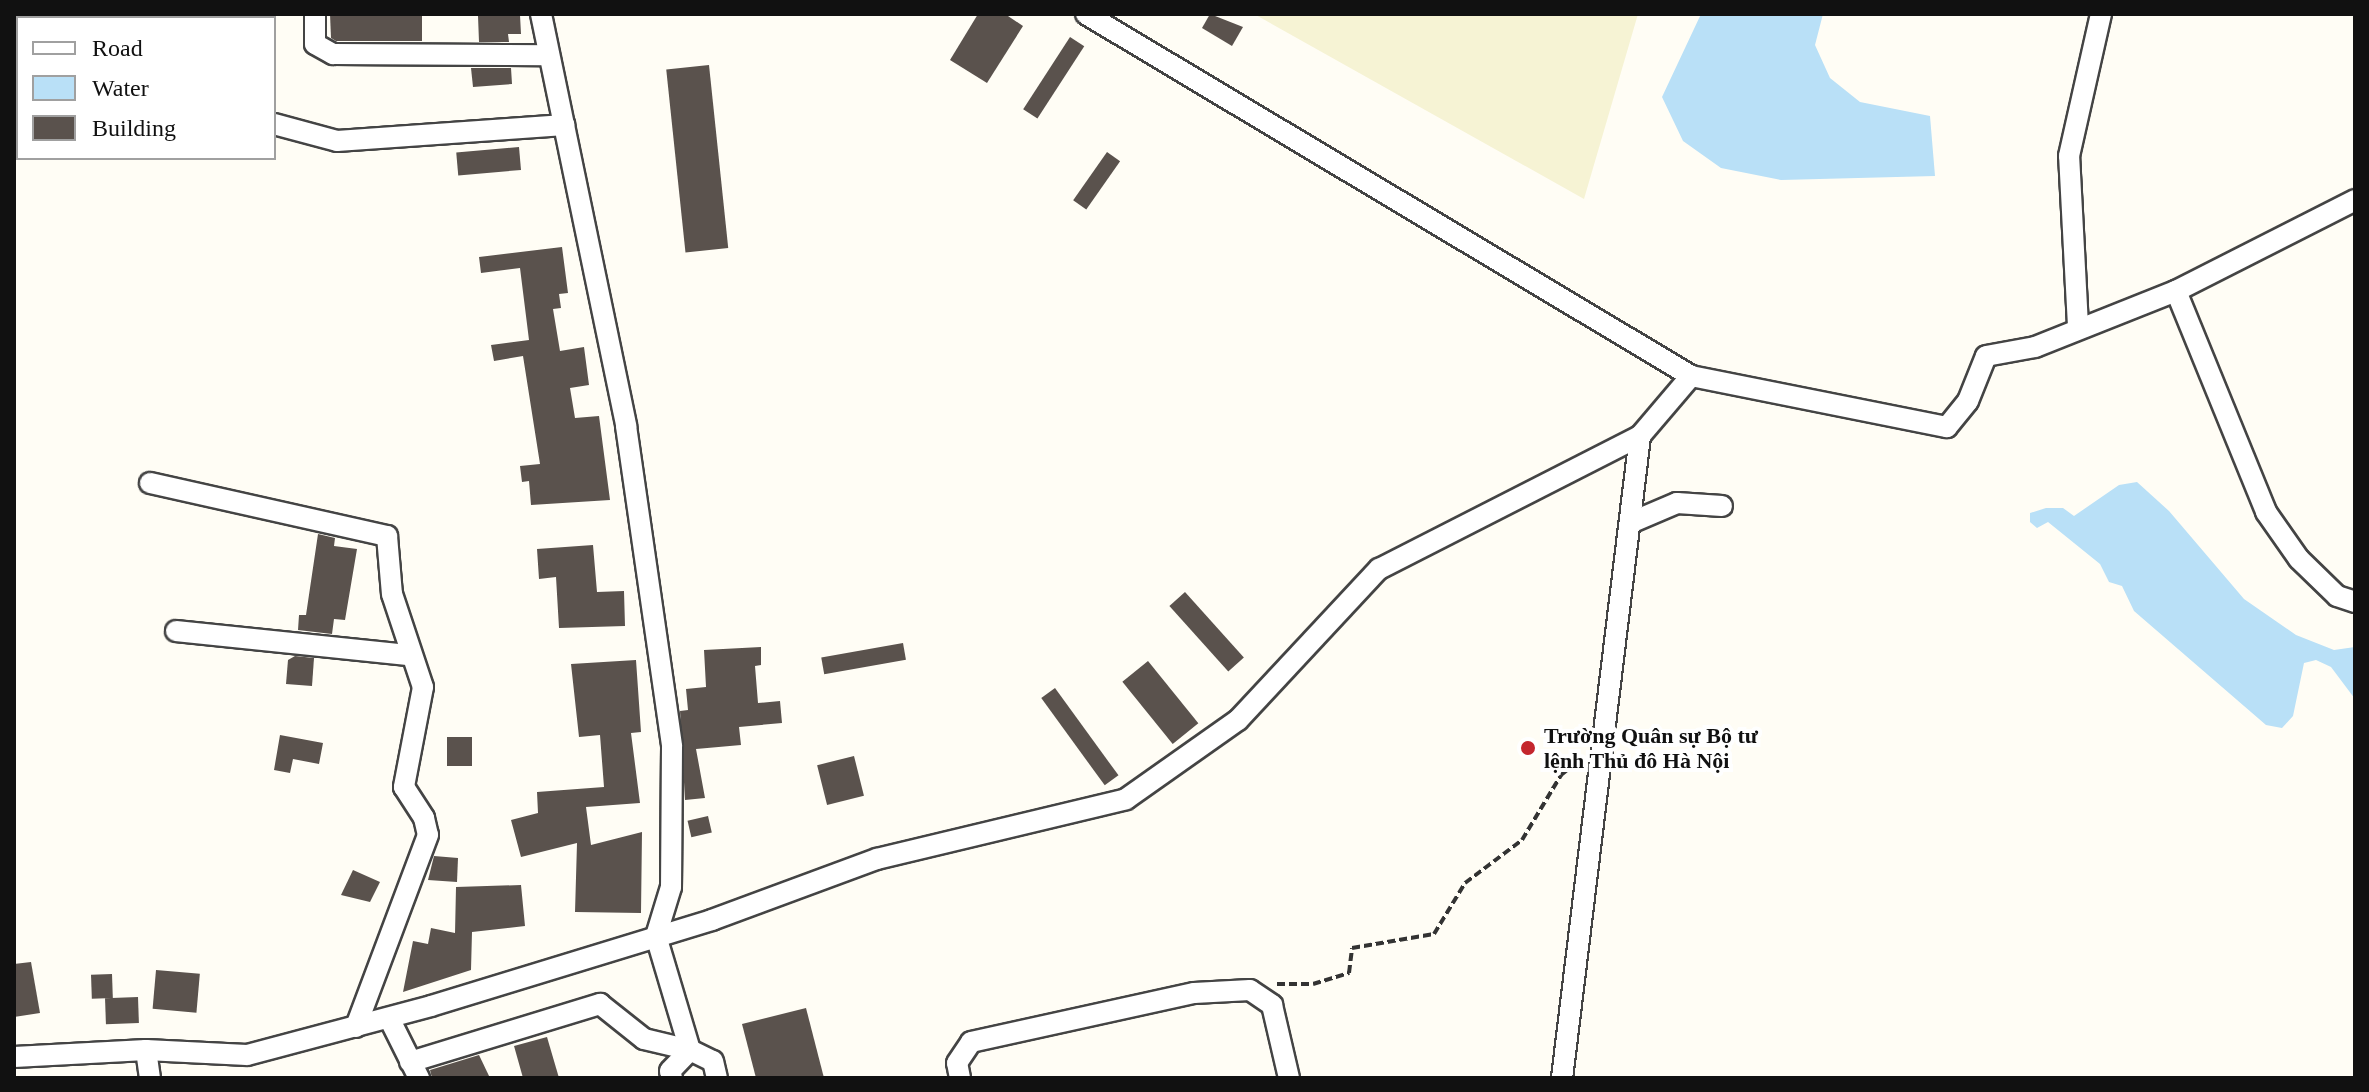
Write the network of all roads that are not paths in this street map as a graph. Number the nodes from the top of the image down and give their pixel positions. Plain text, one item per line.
1 (315, 14) edge
2 (541, 14) edge
3 (1086, 14) edge
4 (2101, 14) edge
5 (549, 55) junction
6 (276, 125) edge
7 (564, 125) junction
8 (2355, 200) edge
9 (2176, 291) junction
10 (2078, 326) junction
11 (1691, 376) junction
12 (1640, 436) junction
13 (150, 483) dead end
14 (1722, 506) dead end
15 (1630, 523) junction
16 (2355, 602) edge
17 (176, 631) dead end
18 (410, 655) junction
19 (656, 936) junction
20 (389, 1018) junction
21 (356, 1027) junction
22 (146, 1050) junction
23 (690, 1050) junction
24 (14, 1057) edge
25 (414, 1070) edge
26 (150, 1078) edge
27 (672, 1078) edge
28 (717, 1078) edge
29 (960, 1078) edge
30 (1289, 1078) edge
31 (1562, 1078) edge

1 - 5 street
2 - 5 street
3 - 11 street
4 - 10 street
5 - 7 street
6 - 7 street
7 - 19 street
8 - 9 street
9 - 10 street
9 - 16 street
10 - 11 street
11 - 12 street
12 - 15 street
12 - 19 street
13 - 18 street
14 - 15 street
15 - 31 street
17 - 18 street
18 - 21 street
19 - 20 street
19 - 23 street
20 - 21 street
20 - 25 street
21 - 22 street
22 - 24 street
22 - 26 street
23 - 25 street
23 - 27 street
23 - 28 street
29 - 30 street

